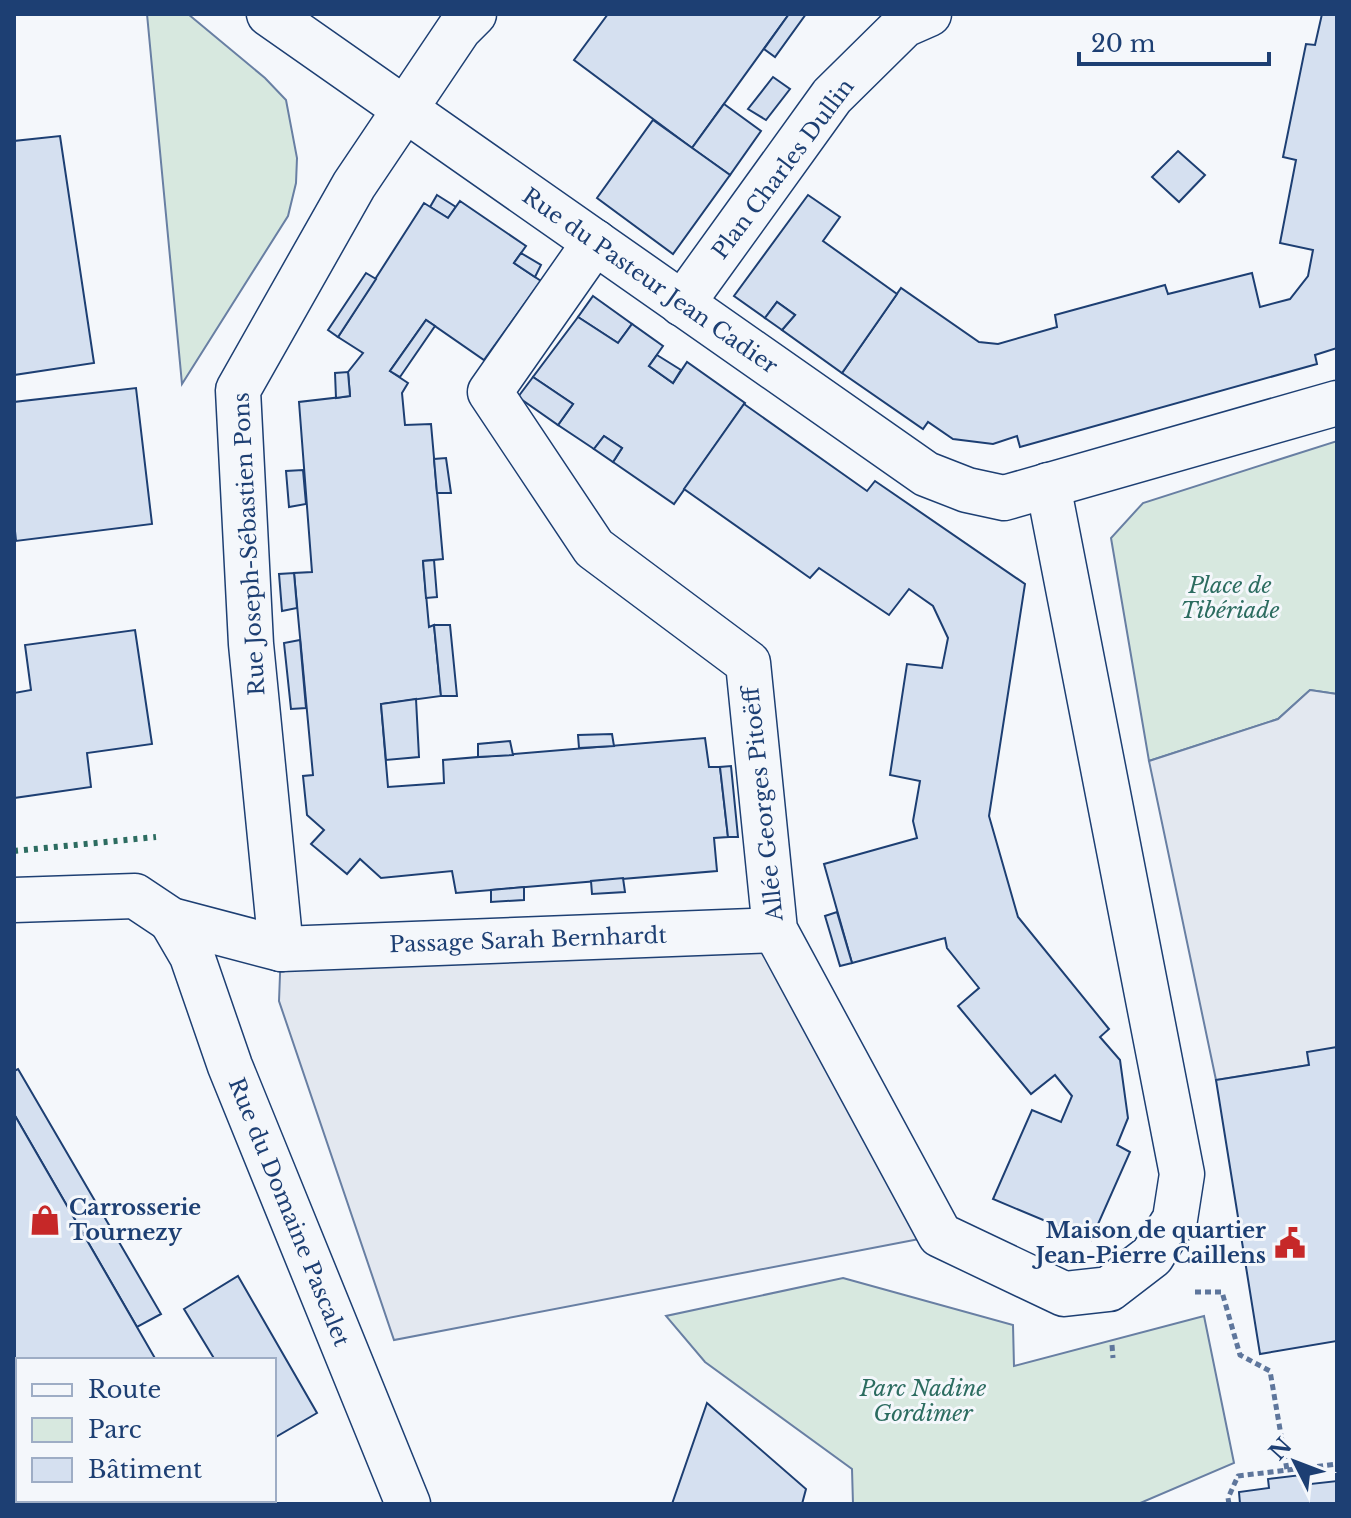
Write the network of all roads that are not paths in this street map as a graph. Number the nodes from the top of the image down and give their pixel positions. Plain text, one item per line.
1 (269, 14) edge
2 (474, 14) edge
3 (929, 14) edge
4 (406, 110) junction
5 (595, 242) junction
6 (682, 304) junction
7 (1337, 403) edge
8 (1048, 485) junction
9 (14, 900) edge
10 (171, 920) junction
11 (775, 930) junction
12 (281, 949) junction
13 (408, 1504) edge

1 - 4 street, Rue du Pasteur Jean Cadier
2 - 4 street, Rue Joseph-Sébastien Pons
3 - 6 street, Plan Charles Dullin
4 - 5 street, Rue du Pasteur Jean Cadier
4 - 12 street, Rue Joseph-Sébastien Pons
5 - 6 street, Rue du Pasteur Jean Cadier
5 - 11 street, Allée Georges Pitoëff
6 - 8 street, Rue du Pasteur Jean Cadier
7 - 8 street
8 - 11 street, Allée Georges Pitoëff
9 - 10 street
10 - 12 street, Passage Sarah Bernhardt
10 - 13 street, Rue du Domaine Pascalet
11 - 12 street, Passage Sarah Bernhardt

